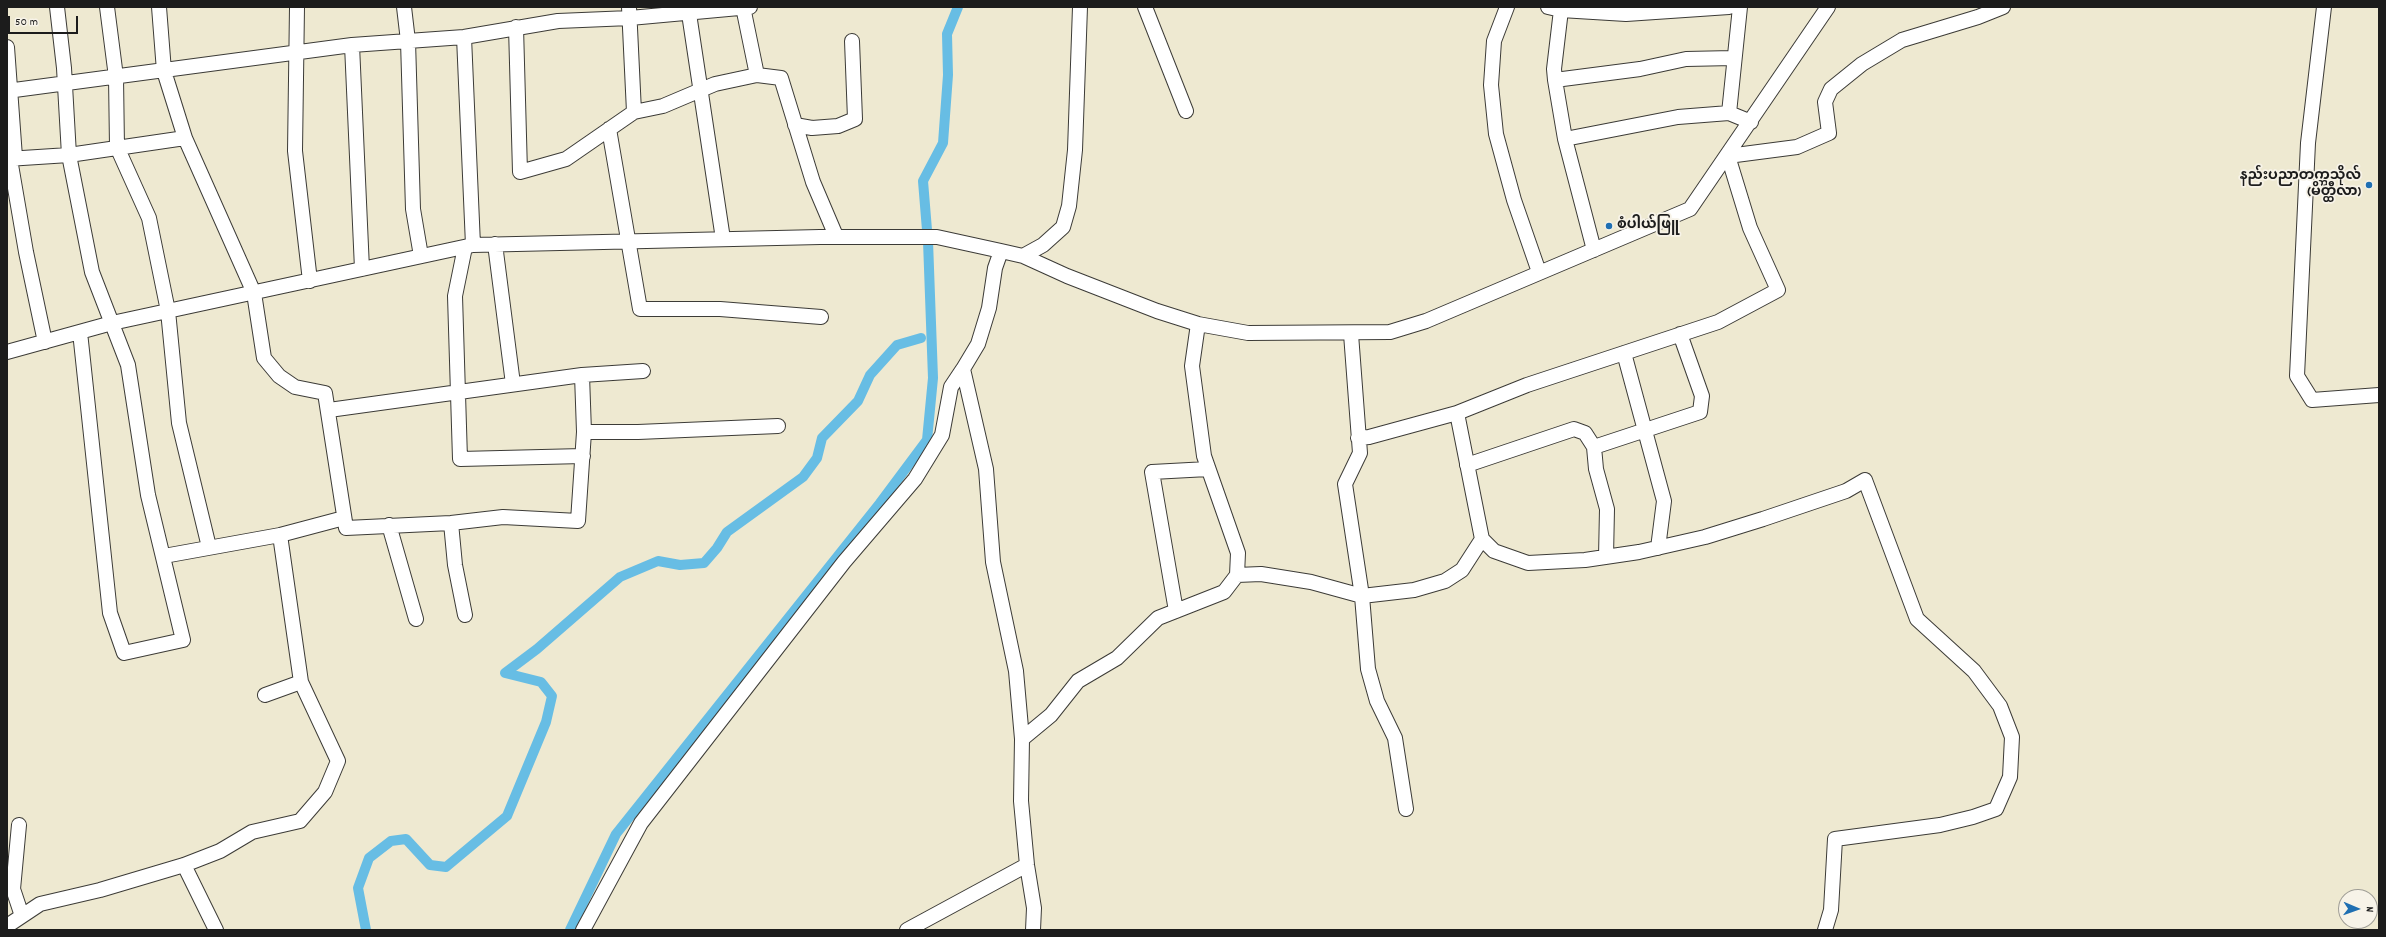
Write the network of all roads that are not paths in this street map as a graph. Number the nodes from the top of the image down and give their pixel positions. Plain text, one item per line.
1 (57, 7) edge
2 (107, 7) edge
3 (159, 7) edge
4 (297, 7) edge
5 (404, 7) edge
6 (745, 7) edge
7 (1080, 7) edge
8 (1145, 7) edge
9 (1507, 7) edge
10 (1729, 7) edge
11 (1740, 7) edge
12 (1828, 7) edge
13 (2002, 7) edge
14 (2324, 7) edge
15 (1554, 9) edge
16 (688, 10) edge
17 (629, 13) edge
18 (516, 27) junction
19 (464, 37) junction
20 (408, 41) junction
21 (852, 41) dead end
22 (352, 45) junction
23 (7, 47) edge
24 (296, 53) junction
25 (1734, 58) junction
26 (164, 72) junction
27 (757, 75) junction
28 (116, 77) junction
29 (1555, 80) junction
30 (65, 83) junction
31 (8, 91) edge
32 (700, 91) junction
33 (1186, 110) dead end
34 (634, 112) junction
35 (1729, 113) junction
36 (1751, 122) junction
37 (795, 125) junction
38 (609, 129) junction
39 (185, 138) junction
40 (1565, 139) junction
41 (117, 147) junction
42 (69, 155) junction
43 (1728, 156) junction
44 (10, 158) edge
45 (836, 236) junction
46 (723, 239) junction
47 (630, 242) junction
48 (495, 244) junction
49 (469, 246) junction
50 (1594, 250) junction
51 (1001, 251) junction
52 (421, 256) junction
53 (1023, 256) junction
54 (362, 269) junction
55 (1539, 272) junction
56 (310, 280) junction
57 (254, 292) junction
58 (168, 311) junction
59 (821, 317) dead end
60 (112, 323) junction
61 (1198, 324) junction
62 (80, 332) junction
63 (1351, 334) junction
64 (1680, 334) junction
65 (45, 342) junction
66 (7, 352) edge
67 (1624, 353) junction
68 (963, 369) junction
69 (643, 371) dead end
70 (582, 375) junction
71 (513, 384) junction
72 (459, 393) junction
73 (2379, 395) edge
74 (328, 410) junction
75 (1457, 414) junction
76 (778, 426) dead end
77 (1646, 430) junction
78 (584, 432) junction
79 (1358, 438) junction
80 (1594, 447) junction
81 (583, 456) junction
82 (1467, 465) junction
83 (1208, 469) junction
84 (344, 518) junction
85 (451, 523) junction
86 (389, 525) junction
87 (280, 535) junction
88 (1482, 539) junction
89 (209, 547) junction
90 (1658, 548) junction
91 (164, 556) junction
92 (1606, 557) junction
93 (1237, 575) junction
94 (1362, 596) junction
95 (1176, 611) junction
96 (465, 615) dead end
97 (416, 619) dead end
98 (301, 682) junction
99 (265, 695) dead end
100 (1022, 739) junction
101 (1406, 809) dead end
102 (19, 825) dead end
103 (184, 865) junction
104 (1027, 865) junction
105 (22, 916) junction
106 (7, 926) edge
107 (216, 930) edge
108 (583, 930) edge
109 (907, 930) edge
110 (1033, 930) edge
111 (1824, 930) edge

1 - 30 street
2 - 28 street
3 - 26 street
4 - 24 street
5 - 20 street
6 - 16 street
6 - 27 street
7 - 53 street
8 - 33 street
9 - 55 street
10 - 15 street
11 - 25 street
12 - 36 street
13 - 43 street
14 - 73 street
15 - 29 street
16 - 17 street
16 - 32 street
17 - 18 street
17 - 34 street
18 - 19 street
18 - 38 street
19 - 20 street
19 - 49 street
20 - 22 street
20 - 52 street
21 - 37 street
22 - 24 street
22 - 54 street
23 - 31 street
24 - 26 street
24 - 56 street
25 - 29 street
25 - 35 street
26 - 28 street
26 - 39 street
27 - 32 street
27 - 37 street
28 - 30 street
28 - 41 street
29 - 40 street
30 - 31 street
30 - 42 street
31 - 44 street
32 - 34 street
32 - 46 street
34 - 38 street
35 - 36 street
35 - 40 street
36 - 43 street
37 - 45 street
38 - 47 street
39 - 41 street
39 - 57 street
40 - 50 street
41 - 42 street
41 - 58 street
42 - 44 street
42 - 60 street
43 - 50 street
43 - 64 street
44 - 65 street
45 - 46 street
45 - 51 street
46 - 47 street
47 - 48 street
47 - 59 street
48 - 49 street
48 - 71 street
49 - 52 street
49 - 72 street
50 - 55 street
51 - 53 street
51 - 68 street
52 - 54 street
53 - 61 street
54 - 56 street
55 - 63 street
56 - 57 street
57 - 58 street
57 - 74 street
58 - 60 street
58 - 89 street
60 - 62 street
60 - 91 street
61 - 63 street
61 - 83 street
62 - 65 street
62 - 91 street
63 - 79 street
64 - 67 street
64 - 77 street
65 - 66 street
67 - 75 street
67 - 77 street
68 - 100 street
68 - 108 street
69 - 70 street
70 - 71 street
70 - 78 street
71 - 72 street
72 - 74 street
72 - 81 street
74 - 84 street
75 - 79 street
75 - 82 street
76 - 78 street
77 - 80 street
77 - 90 street
78 - 81 street
79 - 94 street
80 - 82 street
80 - 92 street
81 - 85 street
82 - 88 street
83 - 93 street
83 - 95 street
84 - 86 street
84 - 87 street
85 - 86 street
85 - 96 street
86 - 97 street
87 - 89 street
87 - 98 street
88 - 92 street
88 - 94 street
89 - 91 street
90 - 92 street
90 - 111 street
93 - 94 street
93 - 95 street
94 - 101 street
95 - 100 street
98 - 99 street
98 - 103 street
100 - 104 street
102 - 105 street
103 - 105 street
103 - 107 street
104 - 109 street
104 - 110 street
105 - 106 street

